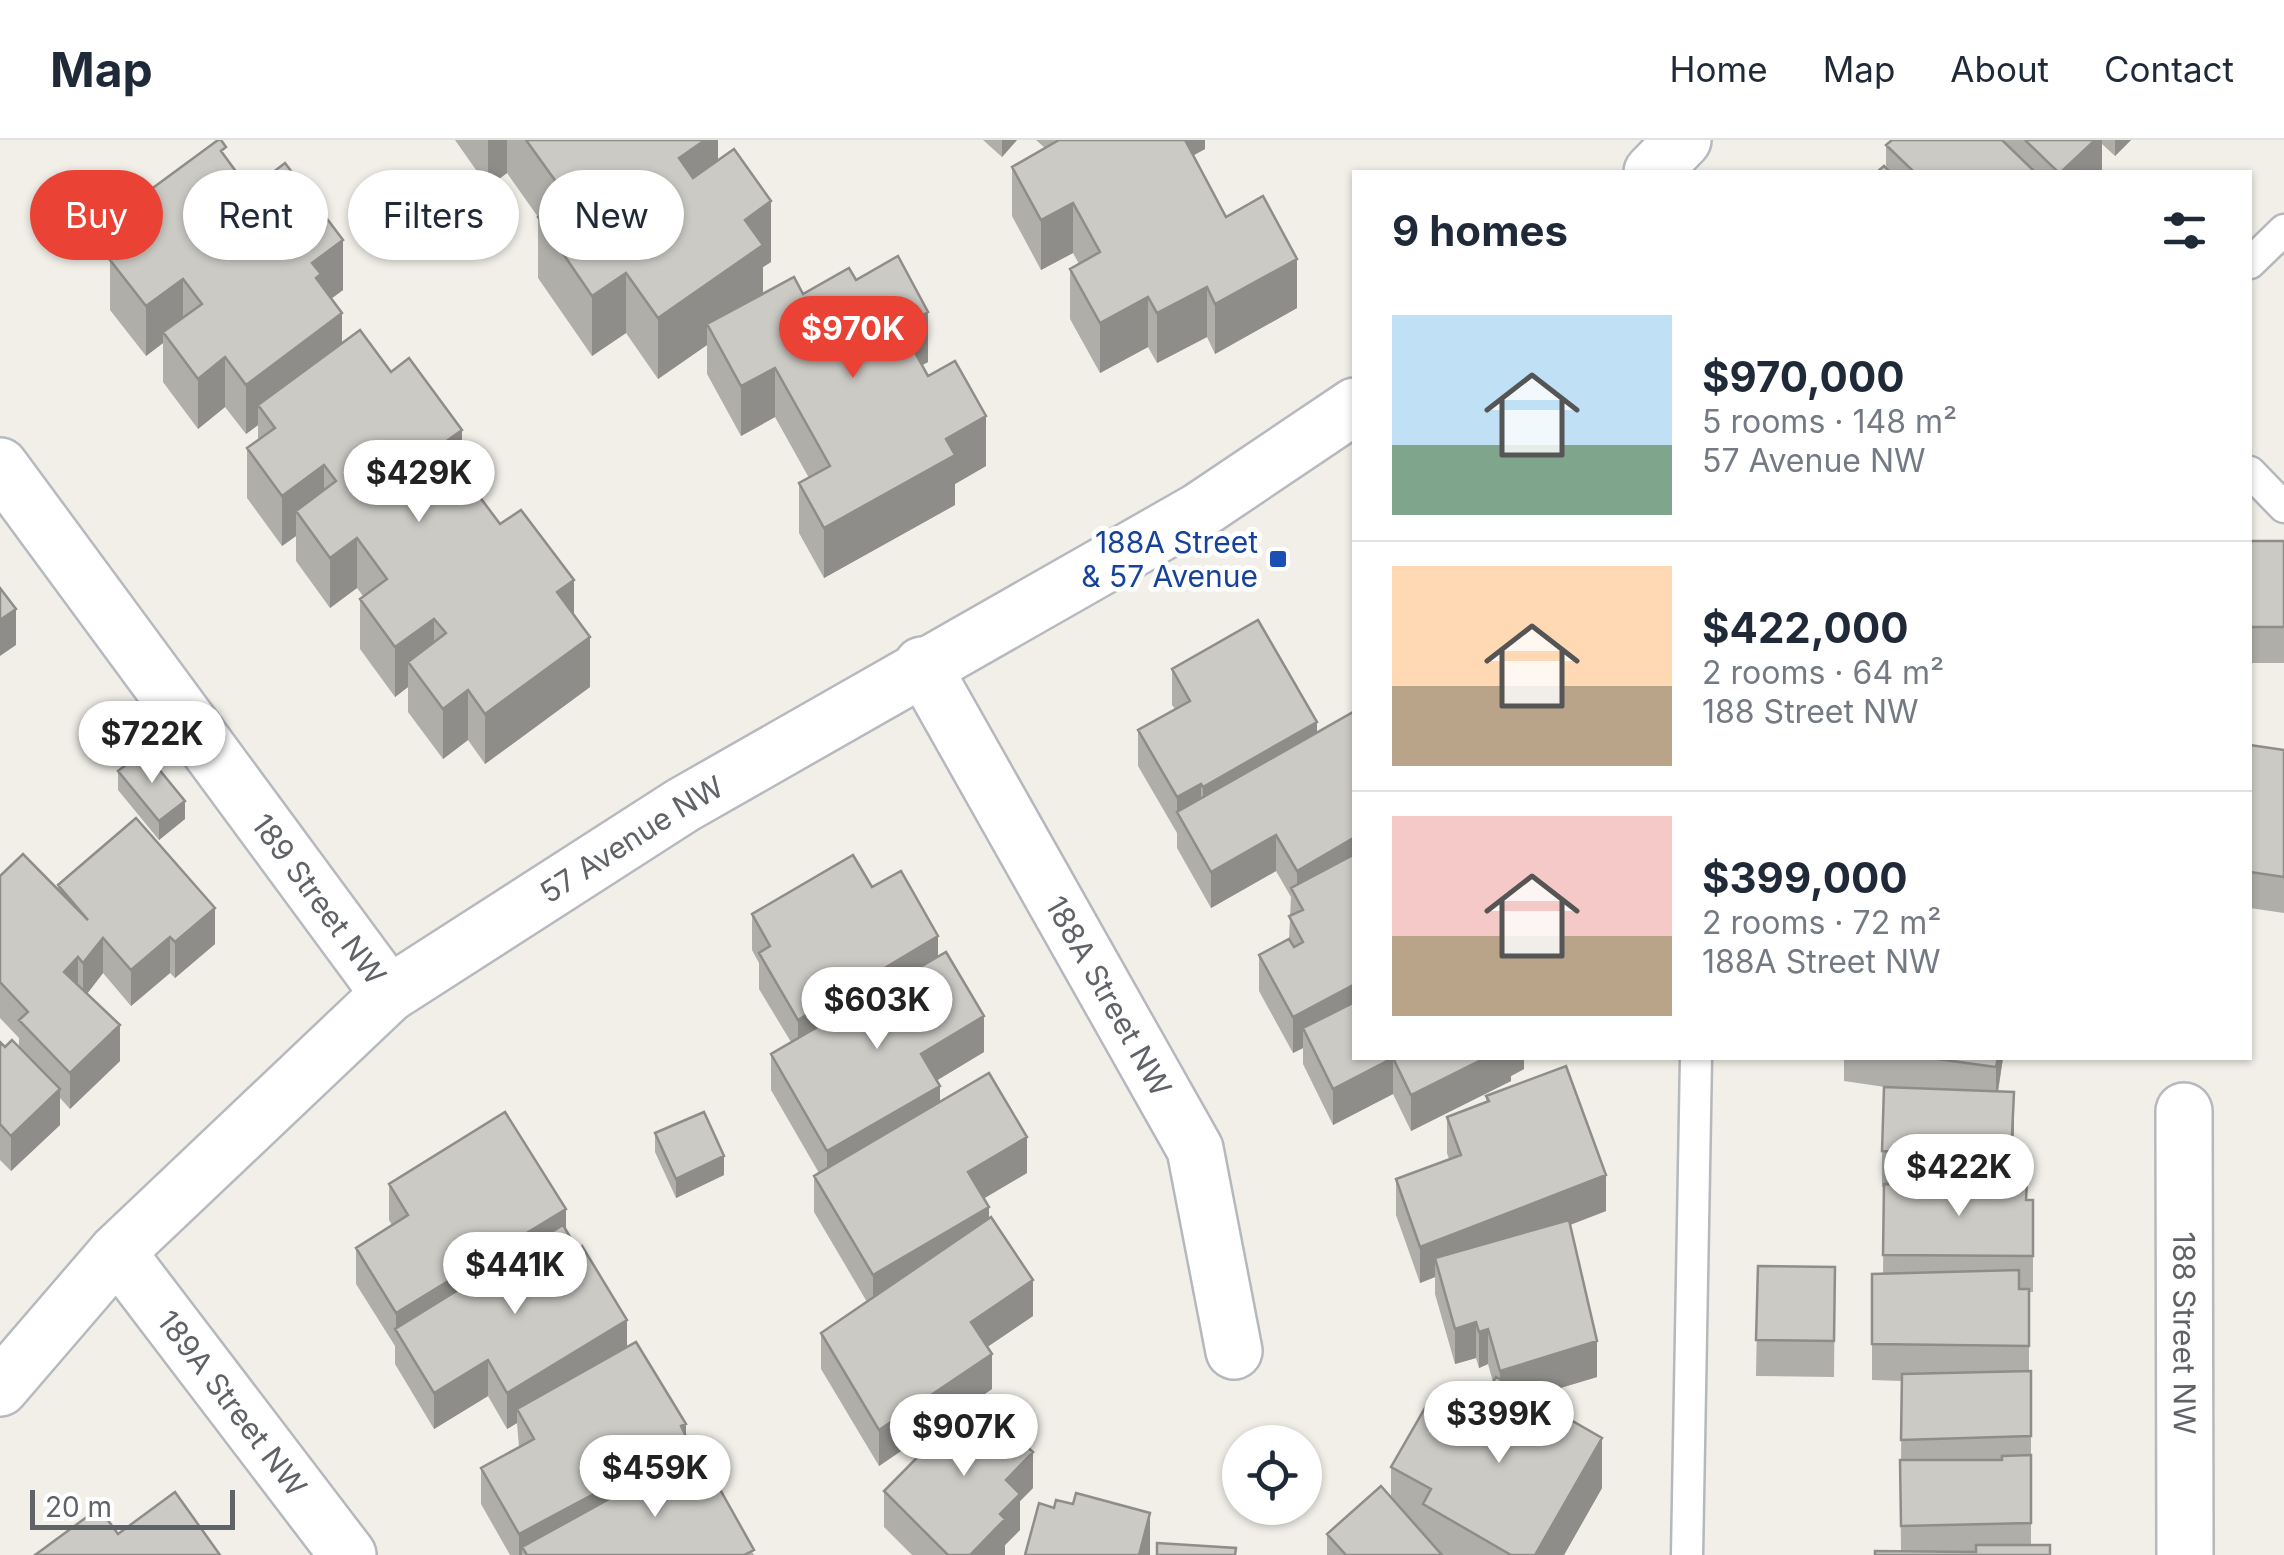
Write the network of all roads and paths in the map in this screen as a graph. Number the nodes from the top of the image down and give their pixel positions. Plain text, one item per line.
1 (1683, 140) edge
2 (1654, 170) edge
3 (2284, 230) edge
4 (2252, 260) edge
5 (1352, 408) edge
6 (0, 466) edge
7 (2252, 474) edge
8 (2284, 507) edge
9 (922, 665) junction
10 (389, 994) junction
11 (1696, 1060) edge
12 (2184, 1111) dead end
13 (117, 1252) junction
14 (1234, 1351) dead end
15 (0, 1388) edge
16 (348, 1555) edge
17 (1686, 1555) edge
18 (2186, 1555) edge

1 - 2 street
3 - 4 lane
5 - 9 street, 57 Avenue NW
6 - 10 street, 189 Street NW
7 - 8 lane
9 - 10 street, 57 Avenue NW
9 - 14 street, 188A Street NW
10 - 13 street, 57 Avenue NW
11 - 17 lane
12 - 18 street, 188 Street NW
13 - 15 street, 57 Avenue NW
13 - 16 street, 189A Street NW

